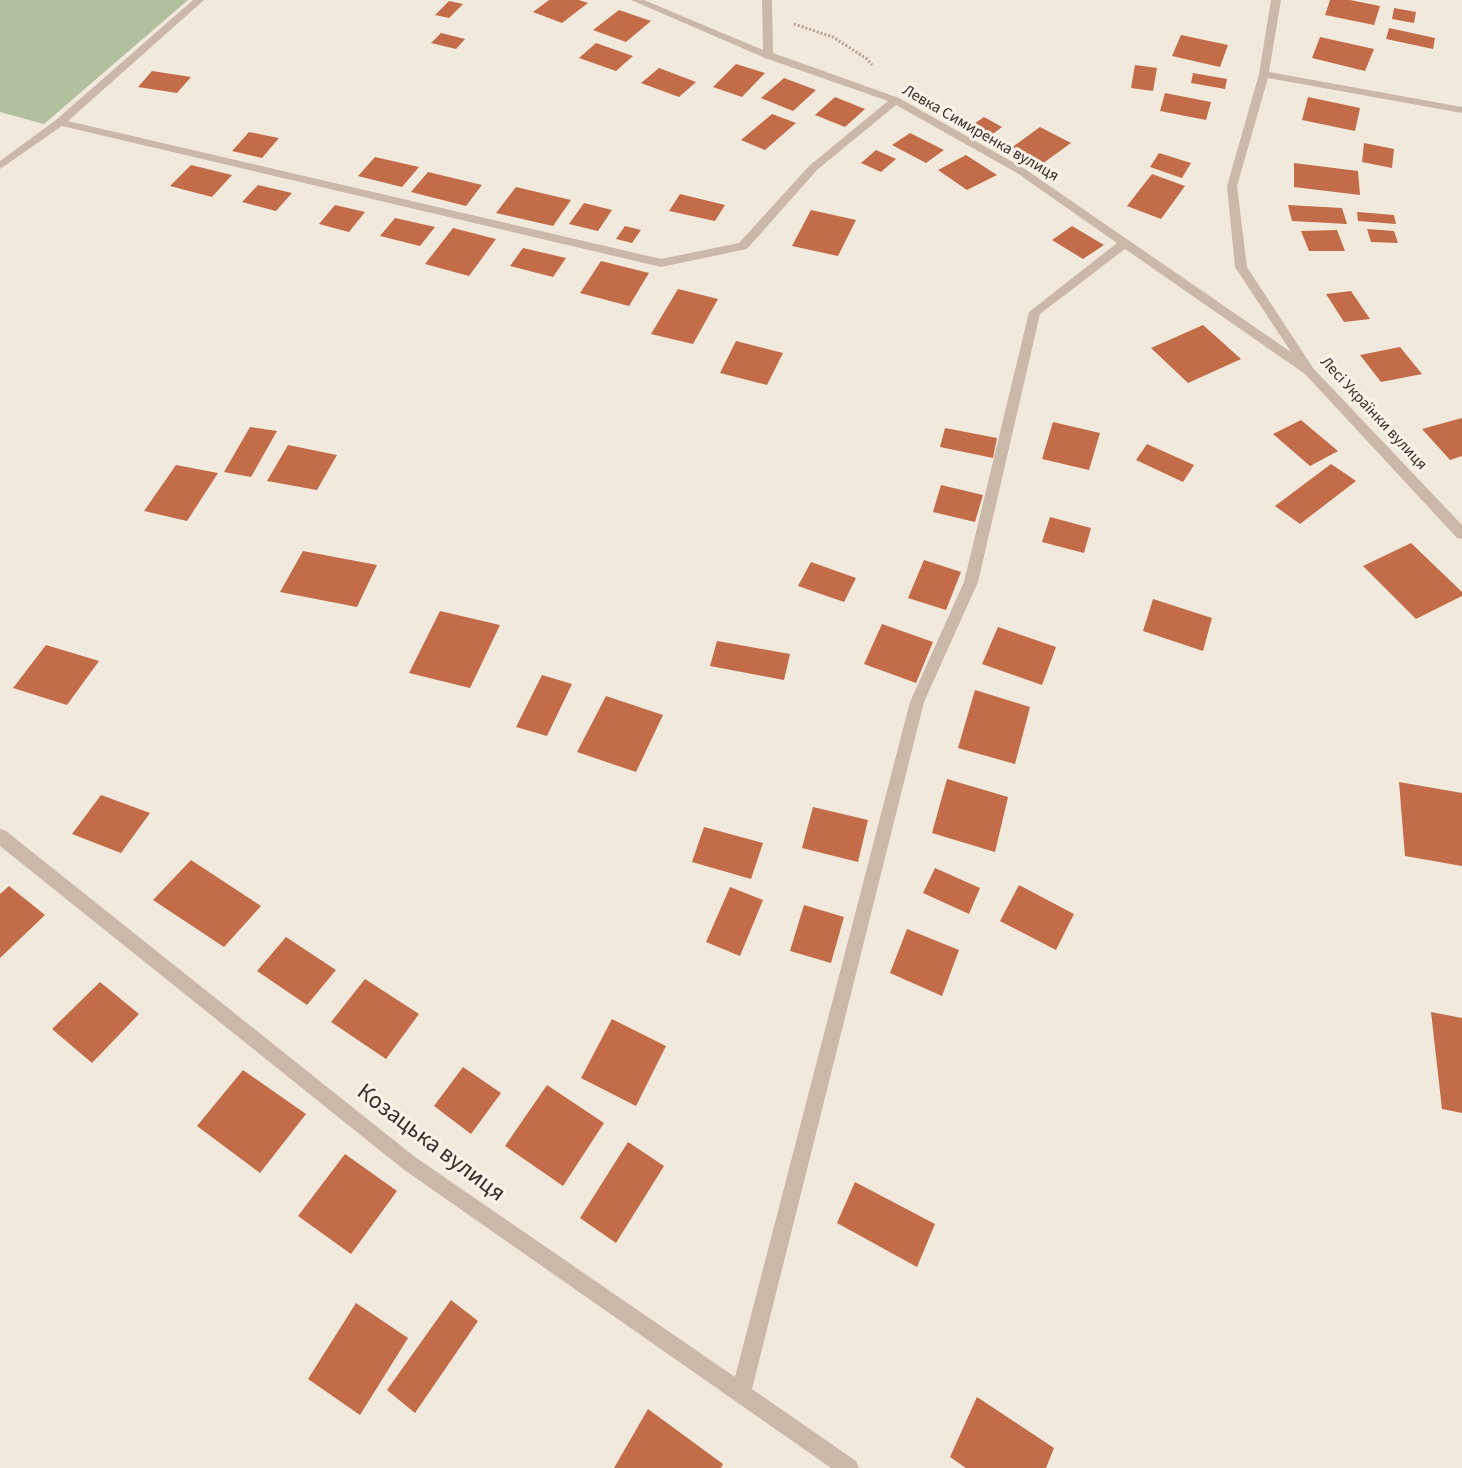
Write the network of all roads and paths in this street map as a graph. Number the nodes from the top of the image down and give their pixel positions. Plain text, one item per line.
1 (199, 0) edge
2 (636, 0) edge
3 (767, 0) edge
4 (1276, 0) edge
5 (768, 16) junction
6 (768, 56) junction
7 (1264, 74) junction
8 (895, 100) junction
9 (1462, 110) edge
10 (60, 122) junction
11 (0, 166) edge
12 (1125, 243) junction
13 (1309, 371) junction
14 (1462, 534) edge
15 (0, 836) edge
16 (741, 1394) junction
17 (849, 1468) edge

1 - 10 street
2 - 6 street, Левка Симиренка вулиця
3 - 5 street
4 - 7 street, Лесі Українки вулиця
5 - 6 street
5 - 8 path
6 - 8 street, Левка Симиренка вулиця
7 - 9 street
7 - 13 street, Лесі Українки вулиця
8 - 10 street
8 - 12 street, Левка Симиренка вулиця
10 - 11 street
12 - 13 street, Левка Симиренка вулиця
12 - 16 street
13 - 14 street, Лесі Українки вулиця
15 - 16 street, Козацька вулиця
16 - 17 street, Козацька вулиця

